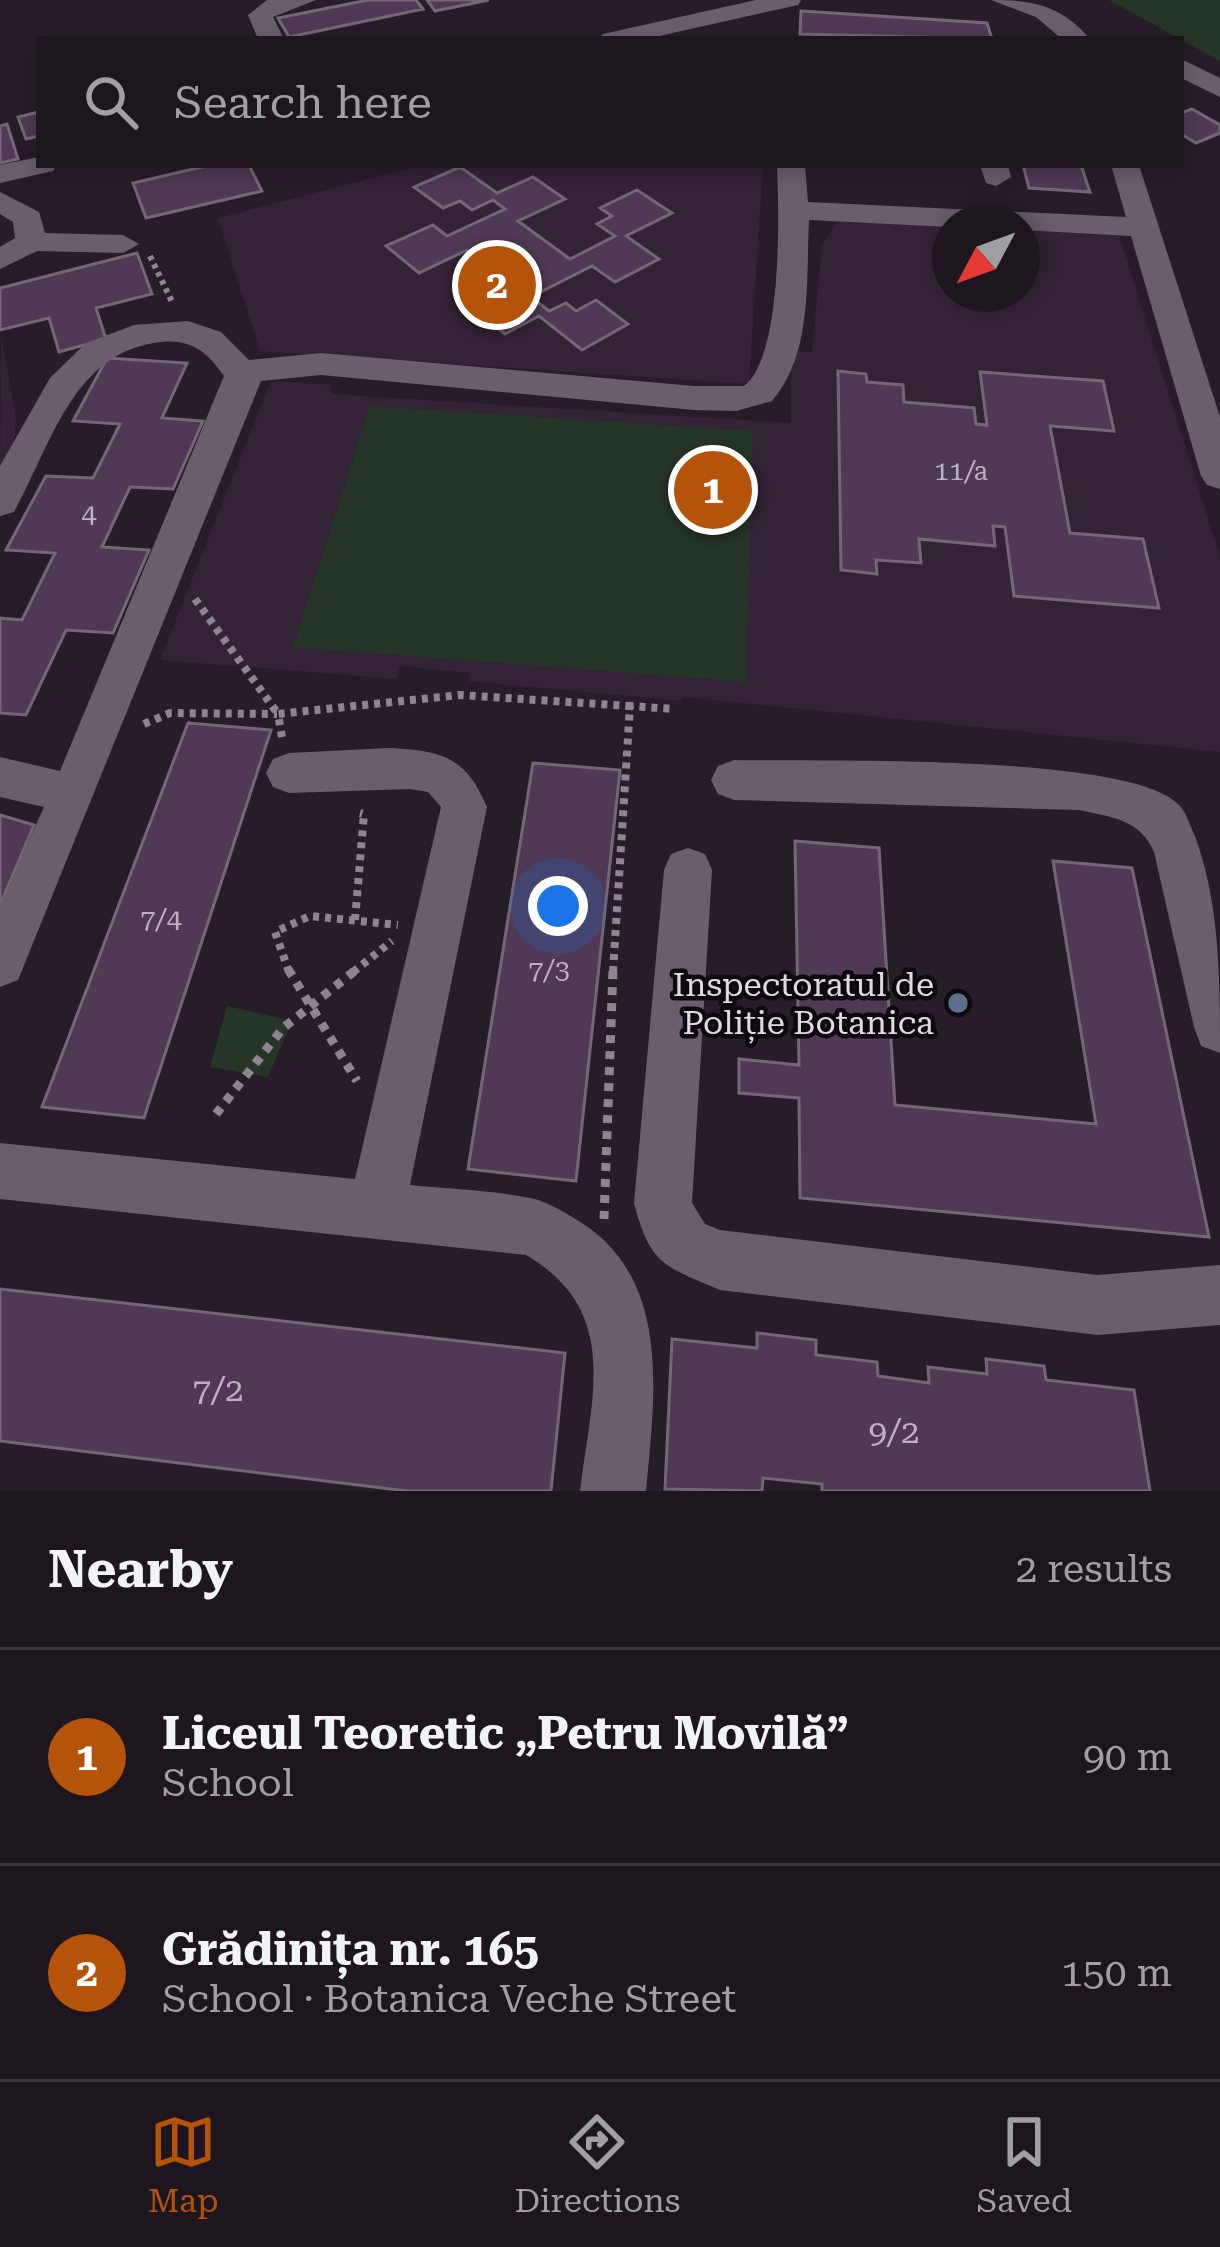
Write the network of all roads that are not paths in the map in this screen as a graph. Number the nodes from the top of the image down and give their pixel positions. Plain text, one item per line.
1 (304, 0) edge
2 (704, 0) edge
3 (788, 0) edge
4 (1003, 0) edge
5 (652, 30) junction
6 (270, 36) edge
7 (625, 36) edge
8 (1074, 36) edge
9 (1184, 69) edge
10 (1220, 88) edge
11 (36, 167) edge
12 (791, 168) edge
13 (1126, 168) edge
14 (0, 175) edge
15 (0, 201) edge
16 (794, 210) junction
17 (1145, 227) junction
18 (32, 242) junction
19 (123, 244) road end
20 (0, 260) edge
21 (242, 376) junction
22 (1218, 464) edge
23 (0, 502) edge
24 (289, 773) dead end
25 (0, 777) edge
26 (734, 780) dead end
27 (73, 794) junction
28 (688, 870) dead end
29 (0, 962) edge
30 (1220, 1027) edge
31 (0, 1171) edge
32 (376, 1212) junction
33 (1220, 1294) edge
34 (613, 1491) edge

1 - 6 street
2 - 5 street
3 - 5 street
4 - 8 street
5 - 7 street
9 - 10 street
11 - 14 street
12 - 16 street
13 - 17 street
15 - 18 street
16 - 17 street
16 - 21 street
17 - 22 street
18 - 19 street
18 - 20 street
21 - 23 street
21 - 27 street
24 - 32 street
25 - 27 street
26 - 30 street
27 - 29 street
28 - 33 street
31 - 32 street
32 - 34 street

